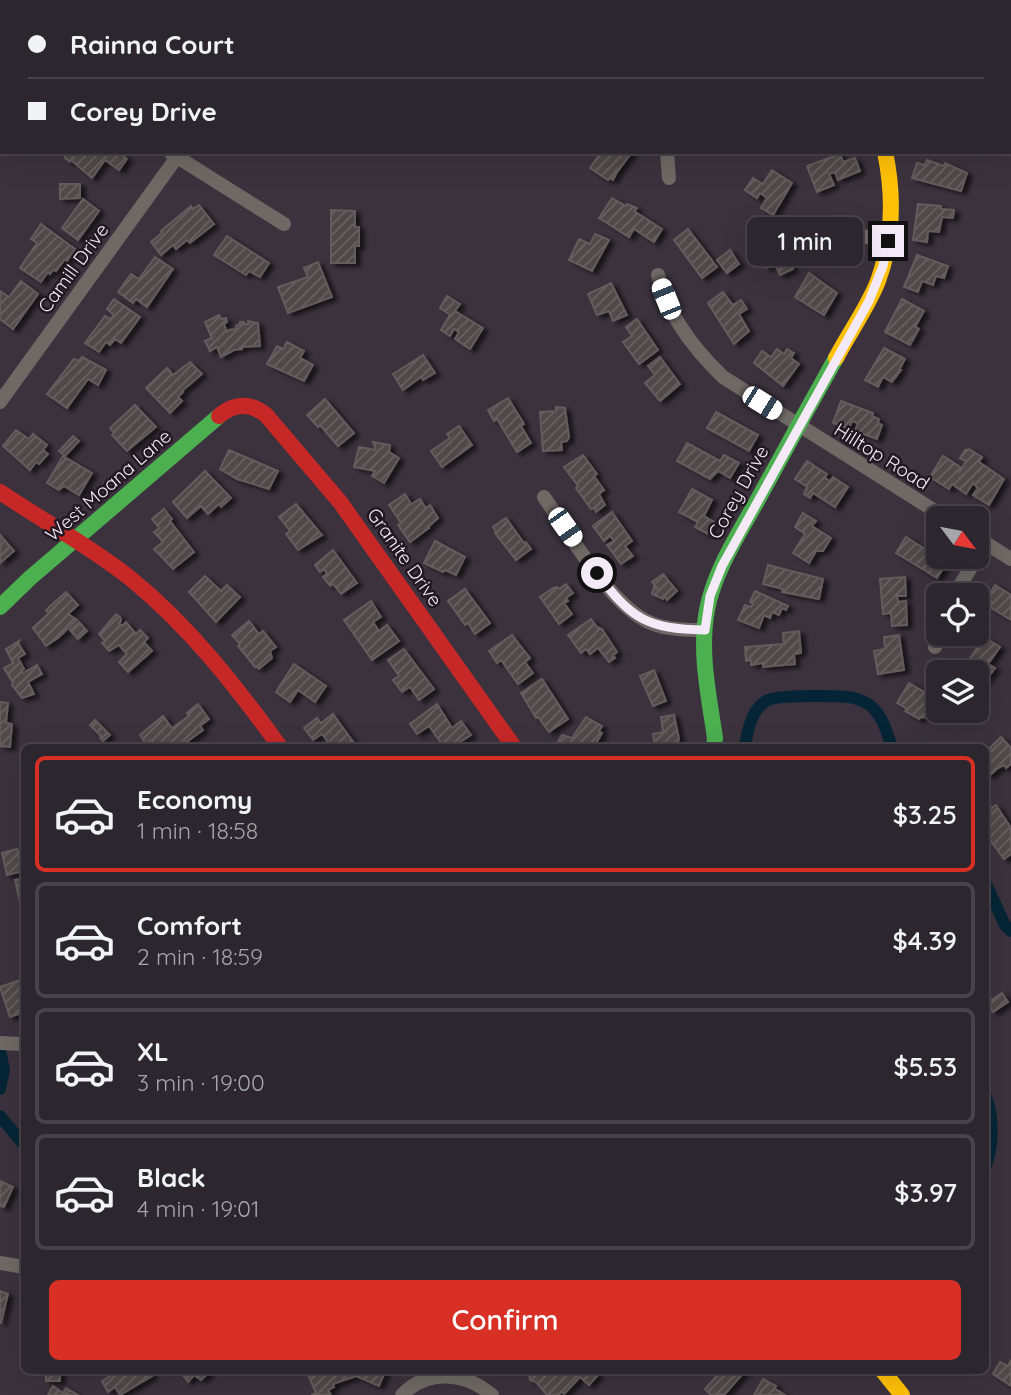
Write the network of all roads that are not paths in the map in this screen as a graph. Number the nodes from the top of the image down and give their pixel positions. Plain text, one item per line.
1 (667, 154) edge
2 (885, 154) edge
3 (173, 155) edge
4 (669, 178) dead end
5 (284, 224) dead end
6 (820, 228) dead end
7 (888, 241) junction
8 (657, 275) dead end
9 (0, 402) edge
10 (248, 404) joint
11 (799, 426) junction
12 (0, 492) edge
13 (544, 497) dead end
14 (927, 506) edge
15 (76, 540) junction
16 (989, 545) edge
17 (1011, 559) edge
18 (0, 607) edge
19 (705, 630) junction
20 (277, 744) edge
21 (512, 744) edge
22 (714, 744) edge
23 (0, 1043) edge
24 (21, 1044) edge
25 (0, 1263) edge
26 (21, 1267) edge
27 (885, 1374) edge
28 (402, 1395) edge
29 (492, 1395) edge
30 (902, 1395) edge

1 - 4 street
2 - 7 street, Corey Drive
3 - 5 street
3 - 9 street, Camill Drive
6 - 7 street
7 - 11 street, Corey Drive
8 - 11 street, Hilltop Road
10 - 15 street, West Moana Lane
10 - 21 street, Granite Drive
11 - 14 street, Hilltop Road
11 - 19 street, Corey Drive
12 - 15 street
13 - 19 street
15 - 18 street, West Moana Lane
15 - 20 street
16 - 17 street
19 - 22 street, Corey Drive
23 - 24 street
25 - 26 street
27 - 30 street
28 - 29 street

